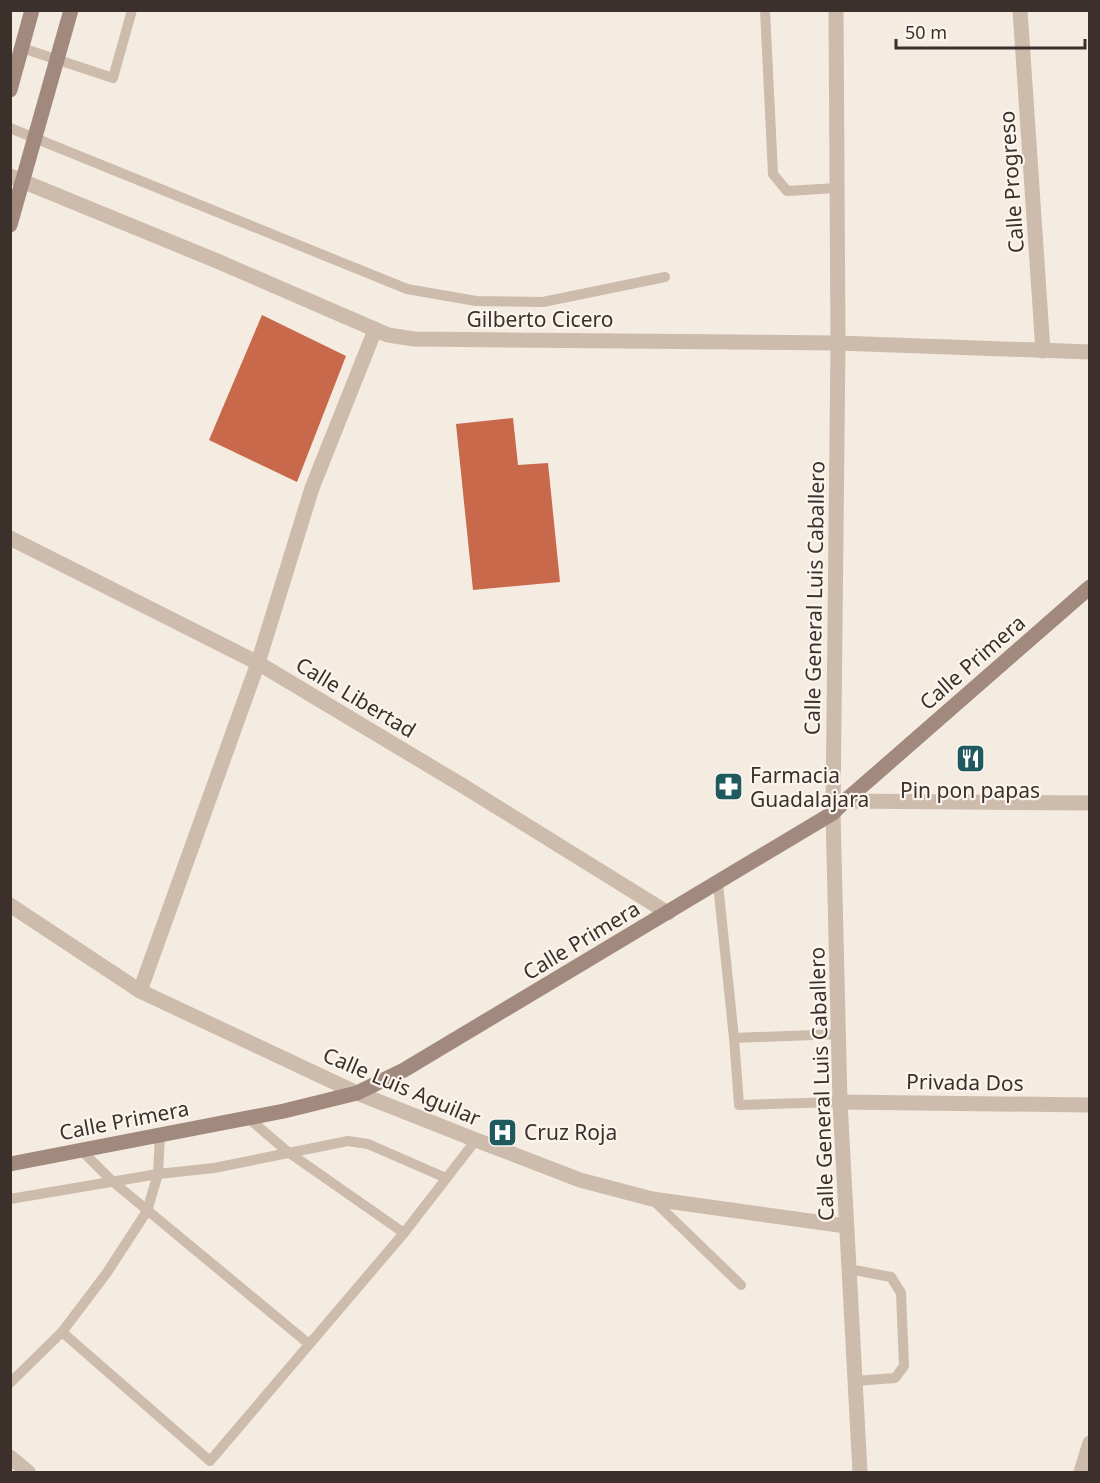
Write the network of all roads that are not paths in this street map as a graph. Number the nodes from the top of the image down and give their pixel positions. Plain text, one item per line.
1 (32, 10) edge
2 (71, 10) edge
3 (132, 10) edge
4 (765, 10) edge
5 (836, 10) edge
6 (1020, 10) edge
7 (22, 48) junction
8 (56, 60) junction
9 (10, 90) edge
10 (10, 128) edge
11 (35, 138) junction
12 (16, 179) edge
13 (837, 188) junction
14 (10, 225) edge
15 (665, 277) dead end
16 (375, 330) junction
17 (838, 343) junction
18 (1043, 351) junction
19 (1089, 352) edge
20 (10, 538) edge
21 (1089, 586) edge
22 (258, 663) junction
23 (845, 801) junction
24 (1089, 803) edge
25 (833, 813) junction
26 (718, 884) junction
27 (10, 904) edge
28 (668, 912) junction
29 (140, 991) junction
30 (840, 1034) junction
31 (734, 1038) junction
32 (357, 1093) junction
33 (840, 1102) junction
34 (1089, 1105) edge
35 (248, 1118) junction
36 (160, 1134) junction
37 (476, 1140) junction
38 (81, 1150) junction
39 (288, 1152) junction
40 (10, 1164) edge
41 (158, 1174) junction
42 (446, 1178) junction
43 (112, 1181) junction
44 (10, 1199) edge
45 (652, 1199) junction
46 (147, 1211) junction
47 (846, 1226) junction
48 (404, 1233) junction
49 (849, 1269) junction
50 (741, 1286) dead end
51 (62, 1332) junction
52 (309, 1344) junction
53 (855, 1381) junction
54 (10, 1383) edge
55 (1089, 1443) edge
56 (10, 1457) edge
57 (28, 1473) edge
58 (860, 1473) edge
59 (1081, 1473) edge

1 - 7 street
2 - 8 street
3 - 8 lane
4 - 13 lane
5 - 13 street, Calle General Luis Caballero
6 - 18 street, Calle Progreso
7 - 8 lane
7 - 9 street
8 - 11 street
10 - 11 lane
11 - 12 street
11 - 15 lane
12 - 14 street
12 - 16 street, Gilberto Cicero
13 - 17 street, Calle General Luis Caballero
16 - 17 street, Gilberto Cicero
16 - 22 street
17 - 18 street, Gilberto Cicero
17 - 25 street, Calle General Luis Caballero
18 - 19 street, Gilberto Cicero
20 - 22 street, Calle Libertad
21 - 23 street, Calle Primera
22 - 28 street, Calle Libertad
22 - 29 street
23 - 24 street
23 - 25 street, Calle Primera
25 - 26 street, Calle Primera
25 - 30 street, Calle General Luis Caballero
26 - 28 street, Calle Primera
26 - 31 lane
27 - 29 street, Calle Luis Aguilar
28 - 32 street, Calle Primera
29 - 32 street, Calle Luis Aguilar
30 - 31 lane
30 - 33 street, Calle General Luis Caballero
31 - 33 lane
32 - 35 street, Calle Primera
32 - 37 street, Calle Luis Aguilar
33 - 34 street, Privada Dos
33 - 47 street, Calle General Luis Caballero
35 - 36 street, Calle Primera
35 - 39 lane
36 - 38 street, Calle Primera
36 - 41 lane
37 - 42 lane
37 - 45 street, Calle Luis Aguilar
38 - 40 street, Calle Primera
38 - 43 lane
39 - 41 lane
39 - 42 lane
39 - 48 lane
41 - 43 lane
41 - 46 lane
42 - 48 lane
43 - 44 lane
43 - 46 lane
45 - 47 street, Calle Luis Aguilar
45 - 50 lane
46 - 51 lane
46 - 52 lane
47 - 49 street, Calle General Luis Caballero
48 - 52 lane
49 - 53 street, Calle General Luis Caballero
49 - 53 lane
51 - 52 lane
51 - 54 lane
53 - 58 street, Calle General Luis Caballero
55 - 59 street
56 - 57 street

